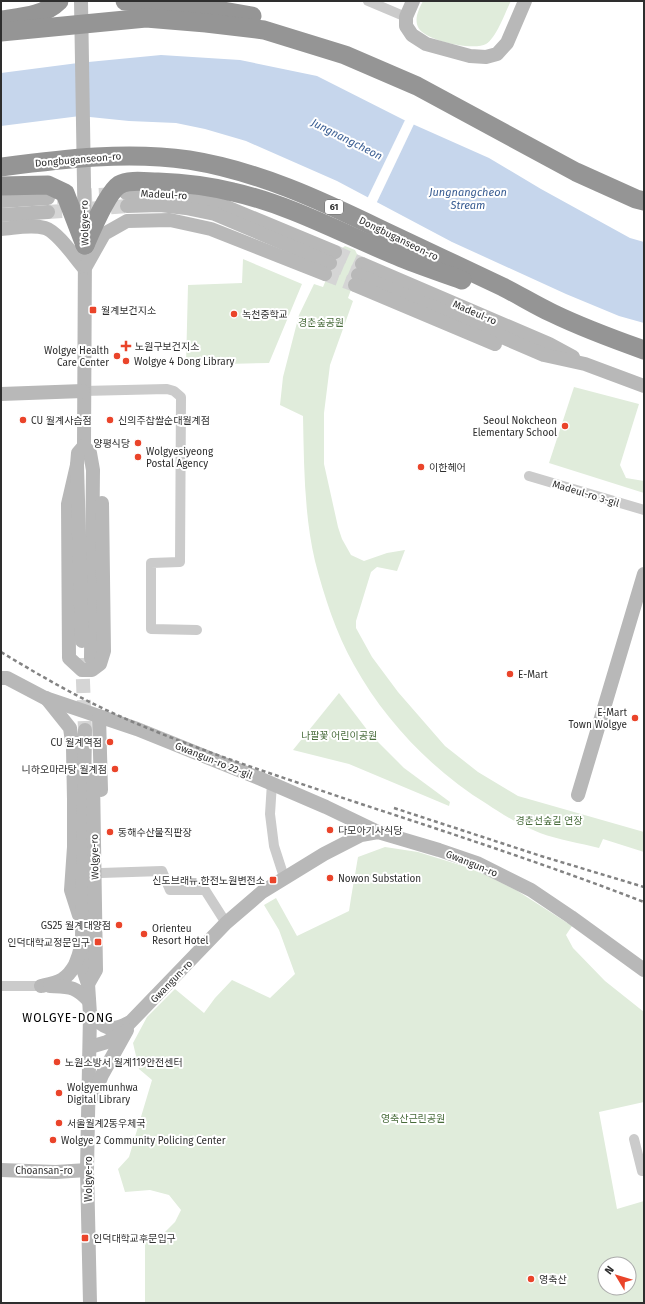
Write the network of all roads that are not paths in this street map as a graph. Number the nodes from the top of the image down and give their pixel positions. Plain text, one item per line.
1 (59, 1) edge
2 (81, 1) edge
3 (126, 1) edge
4 (368, 1) edge
5 (413, 1) edge
6 (525, 1) edge
7 (406, 17) junction
8 (1, 20) edge
9 (1, 32) edge
10 (417, 86) junction
11 (1, 167) edge
12 (1, 173) edge
13 (1, 186) edge
14 (48, 198) tunnel mouth
15 (127, 200) tunnel mouth
16 (1, 201) edge
17 (644, 201) edge
18 (48, 212) tunnel mouth
19 (1, 215) edge
20 (1, 228) edge
21 (357, 237) junction
22 (85, 245) junction
23 (84, 268) junction
24 (552, 313) junction
25 (644, 350) edge
26 (585, 364) junction
27 (644, 386) edge
28 (83, 391) junction
29 (1, 394) edge
30 (84, 446) junction
31 (77, 465) junction
32 (93, 470) junction
33 (529, 476) dead end
34 (644, 510) edge
35 (644, 574) edge
36 (197, 630) dead end
37 (4, 678) edge
38 (45, 698) junction
39 (99, 716) junction
40 (70, 728) junction
41 (92, 730) junction
42 (272, 784) junction
43 (578, 795) dead end
44 (378, 832) junction
45 (101, 873) junction
46 (284, 877) junction
47 (226, 923) junction
48 (87, 931) junction
49 (644, 970) edge
50 (1, 986) edge
51 (41, 986) junction
52 (90, 1008) junction
53 (130, 1022) junction
54 (90, 1047) junction
55 (89, 1106) junction
56 (634, 1139) dead end
57 (1, 1170) edge
58 (87, 1170) junction
59 (644, 1171) edge
60 (90, 1303) edge

1 - 8 highway
2 - 22 main road, Wolgye-ro
3 - 10 highway
4 - 7 street
5 - 7 main road
6 - 7 main road
9 - 10 highway
10 - 17 highway
11 - 24 highway, Dongbuganseon-ro / 61
12 - 21 highway
13 - 22 highway
14 - 16 main road
15 - 23 main road, Madeul-ro
18 - 19 main road
20 - 23 main road
21 - 22 highway
21 - 24 highway
22 - 23 main road, Wolgye-ro
23 - 28 main road, Wolgye-ro
24 - 25 highway, Dongbuganseon-ro / 61
26 - 26 main road, Madeul-ro
26 - 27 main road, Madeul-ro
28 - 29 main road
28 - 30 main road, Wolgye-ro
28 - 36 street
30 - 31 main road, Wolgye-ro
30 - 32 main road, Wolgye-ro
31 - 32 main road, Wolgye-ro
31 - 32 main road
33 - 34 street, Madeul-ro 3-gil
35 - 43 main road
37 - 38 main road
38 - 39 main road, Gwangun-ro 22-gil
38 - 40 main road
39 - 41 main road
39 - 42 main road, Gwangun-ro 22-gil
40 - 41 main road
40 - 48 main road
41 - 45 main road
41 - 48 main road, Wolgye-ro
42 - 44 main road, Gwangun-ro 22-gil
42 - 46 street
44 - 46 main road, Gwangun-ro
44 - 49 main road, Gwangun-ro
45 - 47 street, Wolgye-ro
45 - 48 main road
46 - 47 main road, Gwangun-ro
47 - 53 main road, Gwangun-ro
48 - 51 main road
48 - 52 main road, Wolgye-ro
50 - 51 street
51 - 52 main road
52 - 53 main road
52 - 54 main road, Wolgye-ro
53 - 54 main road, Gwangun-ro
53 - 55 main road
54 - 55 main road, Wolgye-ro
55 - 58 main road, Wolgye-ro
56 - 59 street
57 - 58 main road, Choansan-ro
58 - 60 main road, Wolgye-ro

